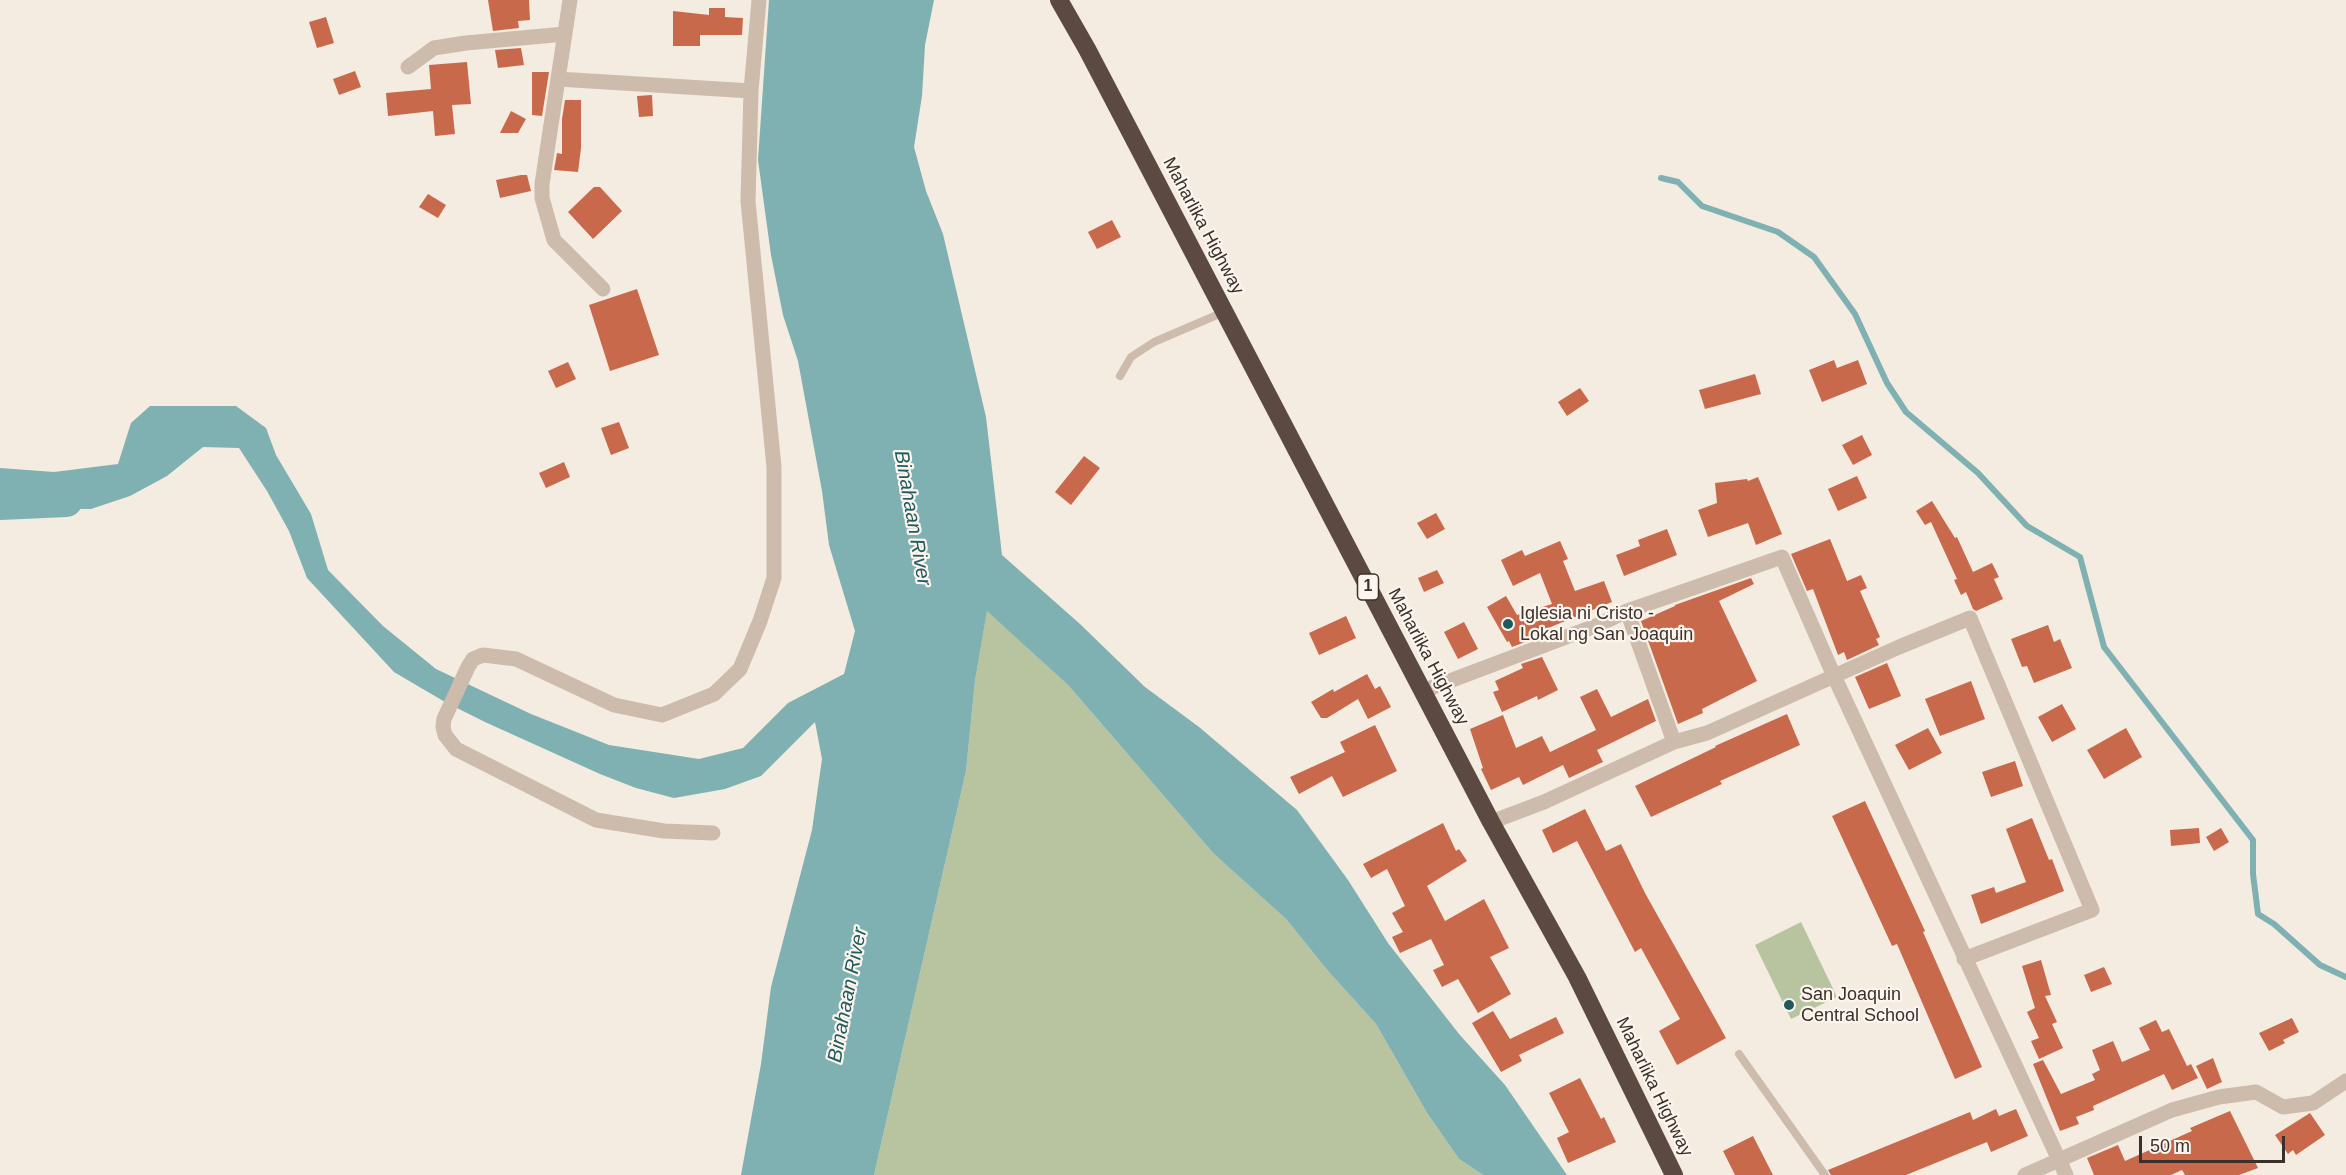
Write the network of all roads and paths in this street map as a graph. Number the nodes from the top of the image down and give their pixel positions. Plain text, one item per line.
1 (570, 0) edge
2 (759, 0) edge
3 (1059, 0) edge
4 (565, 34) junction
5 (408, 68) dead end
6 (558, 79) junction
7 (751, 91) junction
8 (603, 289) dead end
9 (1224, 312) junction
10 (1120, 376) dead end
11 (1627, 611) junction
12 (1834, 676) junction
13 (1423, 691) junction
14 (1674, 742) junction
15 (1491, 822) junction
16 (713, 833) dead end
17 (1964, 959) junction
18 (1739, 1054) dead end
19 (2346, 1081) edge
20 (2059, 1160) junction
21 (1674, 1175) edge
22 (1825, 1175) edge
23 (2025, 1175) edge
24 (2066, 1175) edge

1 - 4 street
2 - 7 street
3 - 9 highway, Maharlika Highway / 1
4 - 5 street
4 - 6 street
6 - 7 street
6 - 8 street
7 - 16 street
9 - 10 lane
9 - 13 highway, Maharlika Highway / 1
11 - 12 street
11 - 13 street
11 - 14 street
12 - 14 street
12 - 17 street
12 - 17 street
13 - 15 highway, Maharlika Highway / 1
14 - 15 street
15 - 21 highway, Maharlika Highway / 1
17 - 20 street
18 - 22 lane
19 - 20 street
20 - 23 street
20 - 24 street

